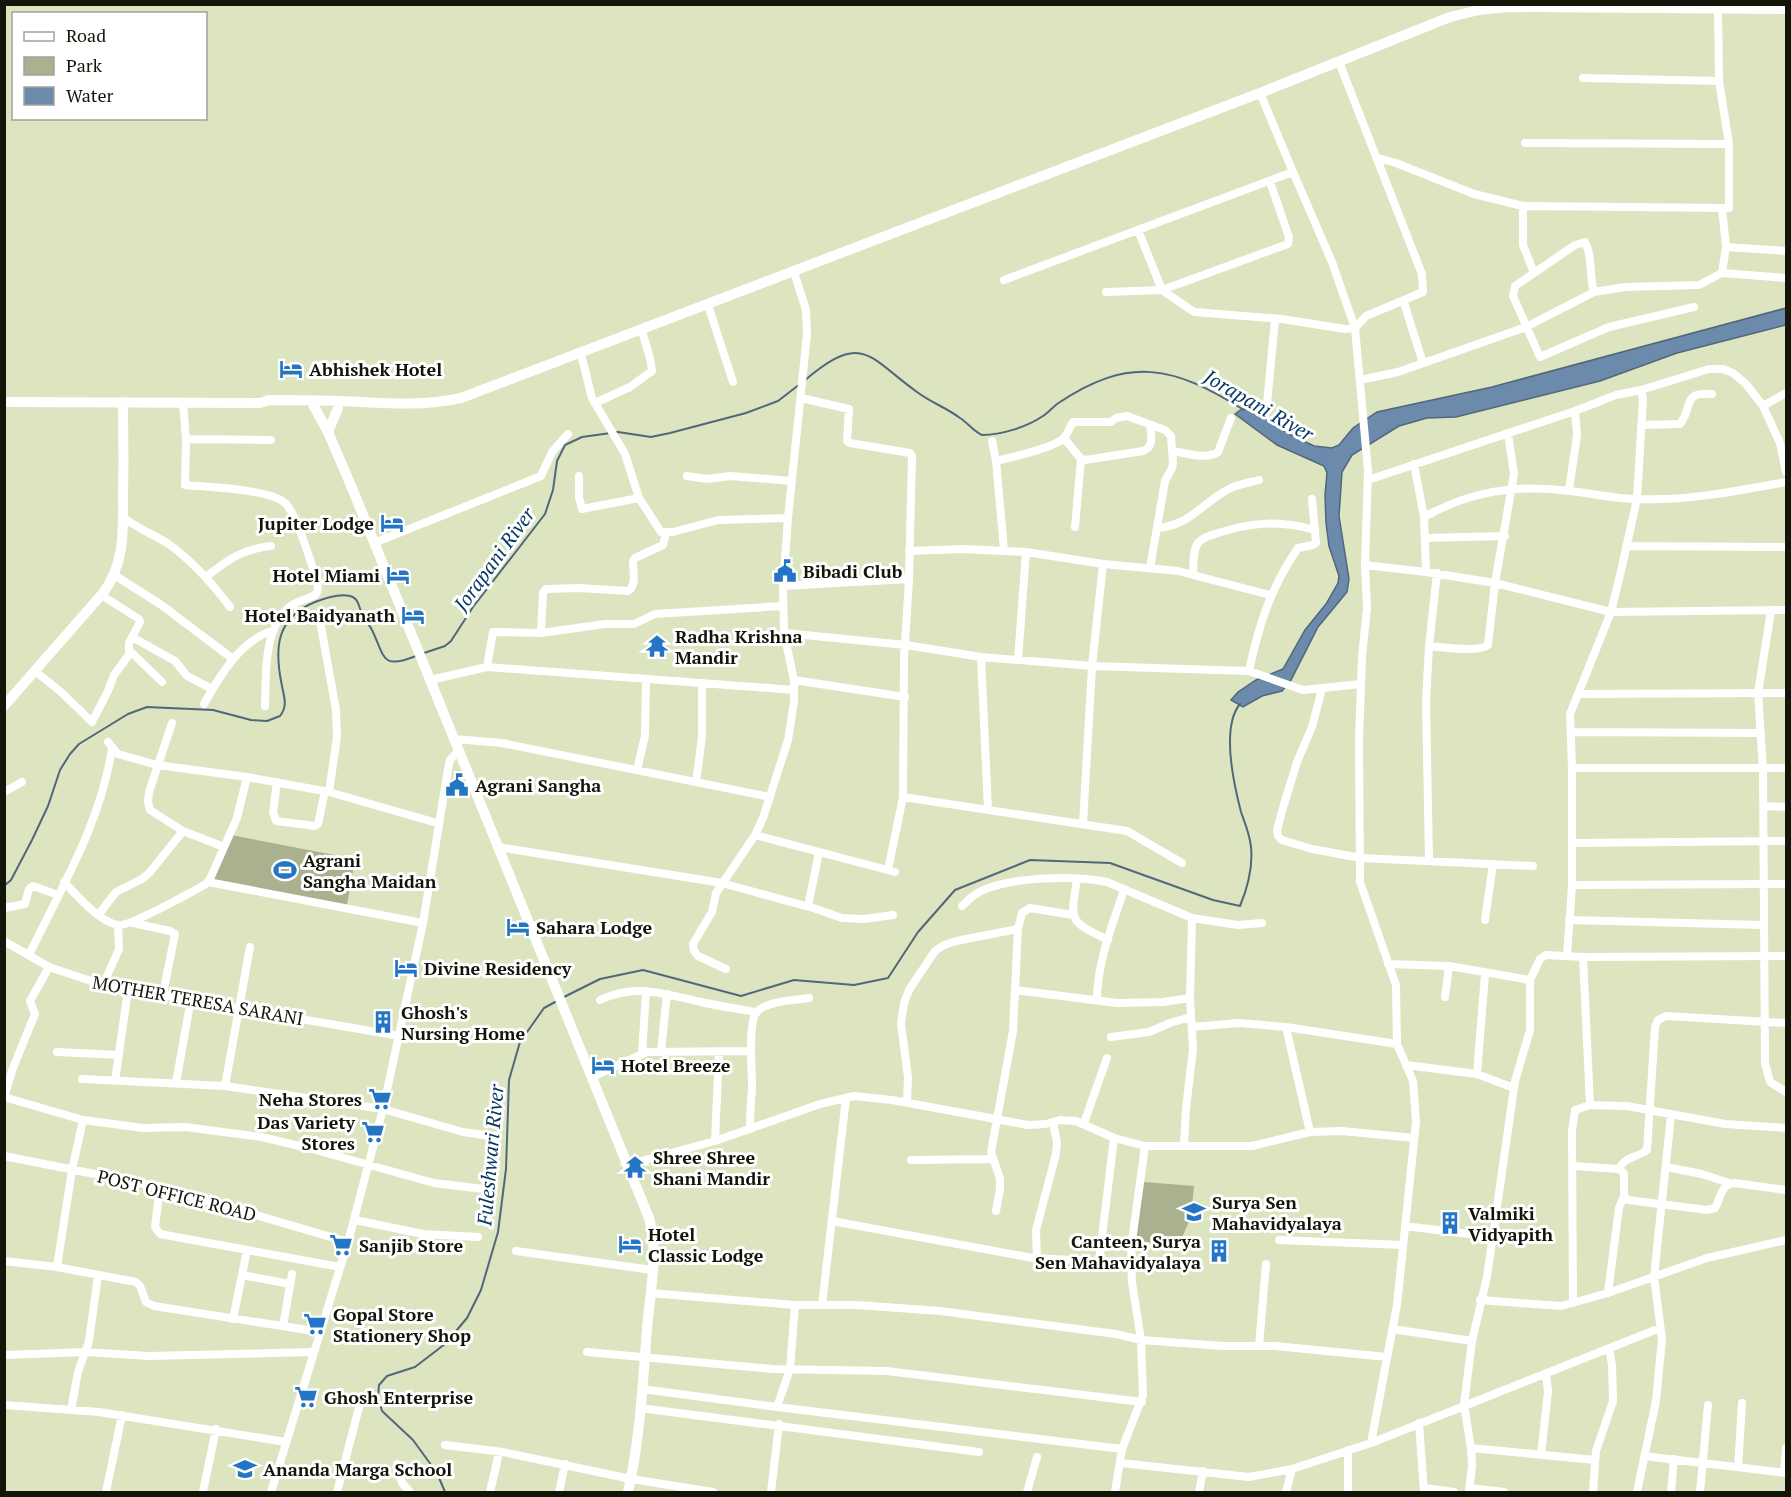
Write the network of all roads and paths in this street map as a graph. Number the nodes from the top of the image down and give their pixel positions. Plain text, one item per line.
1 (1718, 9) junction
2 (1786, 9) edge
3 (1339, 62) junction
4 (1583, 78) dead end
5 (1719, 81) junction
6 (1260, 93) junction
7 (1525, 143) dead end
8 (1729, 144) junction
9 (1378, 158) junction
10 (1293, 172) junction
11 (1270, 182) junction
12 (1523, 206) junction
13 (1722, 208) junction
14 (1138, 231) junction
15 (1726, 247) junction
16 (1786, 251) edge
17 (794, 272) junction
18 (1534, 273) junction
19 (1722, 273) junction
20 (1786, 278) edge
21 (1004, 280) dead end
22 (1162, 290) junction
23 (1106, 292) dead end
24 (1594, 292) junction
25 (1403, 300) junction
26 (708, 305) junction
27 (1694, 307) dead end
28 (1275, 320) junction
29 (1526, 327) junction
30 (1355, 328) junction
31 (642, 330) junction
32 (581, 354) junction
33 (1423, 363) junction
34 (1360, 380) junction
35 (733, 382) dead end
36 (1641, 390) junction
37 (1786, 393) edge
38 (1712, 394) dead end
39 (801, 397) junction
40 (4, 402) edge
41 (123, 402) junction
42 (183, 402) junction
43 (595, 403) junction
44 (355, 404) junction
45 (1267, 404) dead end
46 (310, 405) junction
47 (1763, 406) junction
48 (338, 408) junction
49 (1575, 411) junction
50 (1231, 418) dead end
51 (1150, 425) junction
52 (1641, 425) junction
53 (328, 432) junction
54 (1508, 433) junction
55 (568, 434) dead end
56 (1064, 438) junction
57 (186, 439) junction
58 (271, 440) dead end
59 (992, 441) dead end
60 (1783, 442) edge
61 (1172, 451) junction
62 (1081, 459) junction
63 (996, 461) junction
64 (1414, 464) junction
65 (1786, 472) edge
66 (1368, 475) junction
67 (579, 476) dead end
68 (687, 476) dead end
69 (1259, 480) dead end
70 (792, 481) junction
71 (1786, 482) edge
72 (1512, 488) junction
73 (1569, 490) junction
74 (639, 498) junction
75 (1312, 499) dead end
76 (1637, 500) junction
77 (123, 517) junction
78 (1424, 517) junction
79 (788, 518) junction
80 (1075, 527) dead end
81 (1157, 528) junction
82 (1315, 530) junction
83 (666, 533) junction
84 (1505, 536) junction
85 (1425, 538) junction
86 (374, 543) junction
87 (271, 546) dead end
88 (1626, 546) junction
89 (1786, 547) edge
90 (1004, 550) junction
91 (909, 551) junction
92 (1026, 552) junction
93 (1103, 564) junction
94 (1365, 565) junction
95 (1150, 568) junction
96 (1426, 572) junction
97 (1437, 573) junction
98 (114, 575) junction
99 (1193, 575) junction
100 (207, 576) junction
101 (909, 579) junction
102 (1495, 583) junction
103 (783, 586) junction
104 (103, 593) junction
105 (1270, 595) junction
106 (783, 606) junction
107 (230, 607) dead end
108 (1786, 610) edge
109 (1771, 611) junction
110 (1611, 612) junction
111 (319, 615) dead end
112 (274, 630) junction
113 (541, 633) junction
114 (784, 633) junction
115 (132, 637) junction
116 (906, 645) junction
117 (1429, 646) junction
118 (131, 652) junction
119 (981, 657) junction
120 (233, 659) junction
121 (1018, 660) junction
122 (1092, 666) junction
123 (487, 667) junction
124 (1248, 670) junction
125 (35, 671) junction
126 (429, 677) junction
127 (646, 679) junction
128 (794, 680) junction
129 (162, 682) dead end
130 (702, 683) junction
131 (1361, 684) junction
132 (212, 689) junction
133 (1322, 689) junction
134 (794, 690) junction
135 (1758, 693) junction
136 (1786, 693) edge
137 (1578, 694) junction
138 (905, 697) junction
139 (204, 704) dead end
140 (4, 706) edge
141 (265, 706) dead end
142 (172, 723) dead end
143 (1570, 732) junction
144 (1761, 733) junction
145 (454, 739) junction
146 (459, 750) junction
147 (157, 765) junction
148 (1572, 768) junction
149 (1786, 768) edge
150 (1763, 769) junction
151 (637, 770) junction
152 (247, 777) junction
153 (22, 782) dead end
154 (278, 782) junction
155 (696, 782) junction
156 (4, 792) edge
157 (327, 792) junction
158 (770, 797) junction
159 (903, 797) junction
160 (1764, 806) junction
161 (1786, 807) edge
162 (988, 810) junction
163 (438, 823) junction
164 (1083, 824) junction
165 (183, 831) junction
166 (755, 835) junction
167 (1764, 841) junction
168 (1786, 841) edge
169 (1572, 843) junction
170 (224, 847) junction
171 (498, 847) junction
172 (819, 853) junction
173 (1361, 858) junction
174 (1429, 860) junction
175 (1182, 863) dead end
176 (1493, 864) junction
177 (1533, 866) dead end
178 (1077, 879) junction
179 (64, 882) junction
180 (208, 882) junction
181 (722, 883) junction
182 (1763, 884) junction
183 (1786, 884) edge
184 (1572, 885) junction
185 (1124, 890) junction
186 (58, 895) junction
187 (807, 906) junction
188 (962, 906) dead end
189 (4, 908) edge
190 (99, 914) junction
191 (893, 915) dead end
192 (1073, 915) junction
193 (1192, 918) junction
194 (1485, 920) dead end
195 (1569, 920) junction
196 (132, 922) junction
197 (423, 923) junction
198 (1262, 924) dead end
199 (117, 925) junction
200 (1763, 925) junction
201 (1018, 928) junction
202 (1108, 940) junction
203 (4, 941) edge
204 (250, 947) dead end
205 (29, 955) junction
206 (1567, 956) junction
207 (1763, 956) junction
208 (1786, 956) edge
209 (1583, 957) junction
210 (1388, 964) junction
211 (1449, 966) junction
212 (49, 967) junction
213 (726, 969) dead end
214 (1485, 974) junction
215 (1530, 980) junction
216 (103, 985) junction
217 (128, 990) junction
218 (1015, 990) junction
219 (646, 991) junction
220 (163, 994) junction
221 (667, 994) junction
222 (1445, 997) dead end
223 (809, 998) dead end
224 (1190, 998) junction
225 (191, 999) junction
226 (600, 1000) dead end
227 (1097, 1000) junction
228 (238, 1007) junction
229 (756, 1011) junction
230 (1191, 1017) junction
231 (1764, 1023) junction
232 (1786, 1023) edge
233 (1192, 1027) junction
234 (1286, 1027) junction
235 (400, 1036) junction
236 (1111, 1037) dead end
237 (1397, 1044) junction
238 (661, 1051) junction
239 (751, 1051) junction
240 (57, 1052) dead end
241 (719, 1052) junction
242 (119, 1054) junction
243 (642, 1054) junction
244 (1107, 1058) dead end
245 (1406, 1065) junction
246 (1477, 1074) junction
247 (592, 1077) junction
248 (82, 1079) dead end
249 (115, 1081) junction
250 (176, 1083) junction
251 (225, 1086) junction
252 (1514, 1088) junction
253 (1786, 1092) edge
254 (4, 1097) edge
255 (846, 1098) junction
256 (907, 1102) junction
257 (1590, 1105) junction
258 (383, 1109) junction
259 (1650, 1111) junction
260 (1671, 1115) junction
261 (83, 1120) junction
262 (997, 1120) junction
263 (1053, 1122) junction
264 (1084, 1124) junction
265 (1786, 1128) edge
266 (750, 1129) junction
267 (1310, 1132) junction
268 (497, 1137) dead end
269 (1114, 1138) junction
270 (1414, 1138) junction
271 (715, 1140) junction
272 (1184, 1145) junction
273 (1145, 1146) junction
274 (4, 1156) edge
275 (992, 1159) junction
276 (911, 1160) dead end
277 (369, 1165) junction
278 (627, 1165) junction
279 (1573, 1166) junction
280 (1666, 1167) junction
281 (1618, 1169) junction
282 (72, 1170) junction
283 (1729, 1184) junction
284 (160, 1187) junction
285 (483, 1189) dead end
286 (1786, 1190) edge
287 (1624, 1196) junction
288 (1662, 1204) junction
289 (996, 1210) dead end
290 (355, 1220) junction
291 (832, 1221) junction
292 (1405, 1226) junction
293 (478, 1237) dead end
294 (1493, 1238) junction
295 (1279, 1240) dead end
296 (1786, 1240) edge
297 (348, 1242) junction
298 (1403, 1245) junction
299 (247, 1250) junction
300 (516, 1251) dead end
301 (1037, 1258) junction
302 (4, 1261) edge
303 (1099, 1262) junction
304 (1131, 1263) junction
305 (1266, 1264) dead end
306 (340, 1267) junction
307 (57, 1268) junction
308 (652, 1270) junction
309 (292, 1274) dead end
310 (98, 1275) junction
311 (242, 1275) junction
312 (1654, 1277) junction
313 (290, 1284) junction
314 (650, 1293) junction
315 (1608, 1293) junction
316 (1480, 1300) junction
317 (1573, 1303) junction
318 (795, 1305) junction
319 (822, 1305) junction
320 (233, 1319) junction
321 (283, 1326) junction
322 (1660, 1328) junction
323 (1392, 1329) junction
324 (320, 1332) junction
325 (1142, 1340) junction
326 (1472, 1341) junction
327 (1259, 1346) junction
328 (1609, 1349) junction
329 (86, 1352) junction
330 (314, 1352) junction
331 (586, 1352) dead end
332 (4, 1355) edge
333 (1387, 1357) junction
334 (645, 1358) junction
335 (789, 1369) junction
336 (1546, 1372) junction
337 (642, 1389) junction
338 (362, 1396) dead end
339 (1142, 1402) junction
340 (1742, 1403) dead end
341 (4, 1405) edge
342 (1464, 1405) junction
343 (1708, 1405) dead end
344 (777, 1407) junction
345 (640, 1408) junction
346 (71, 1410) junction
347 (122, 1415) junction
348 (1419, 1423) junction
349 (779, 1424) junction
350 (216, 1429) junction
351 (286, 1442) junction
352 (1371, 1443) junction
353 (445, 1444) dead end
354 (1471, 1448) junction
355 (1786, 1448) edge
356 (1122, 1449) junction
357 (1348, 1450) junction
358 (979, 1452) dead end
359 (499, 1453) junction
360 (1541, 1455) junction
361 (1037, 1456) dead end
362 (1644, 1456) junction
363 (1674, 1459) junction
364 (1595, 1460) junction
365 (1703, 1463) junction
366 (397, 1464) dead end
367 (565, 1464) junction
368 (1121, 1464) junction
369 (1738, 1467) junction
370 (1292, 1469) junction
371 (1203, 1471) junction
372 (1785, 1473) edge
373 (631, 1479) junction
374 (1425, 1490) edge
375 (1469, 1490) edge
376 (106, 1492) edge
377 (203, 1492) edge
378 (271, 1492) edge
379 (337, 1492) edge
380 (410, 1492) edge
381 (490, 1492) edge
382 (559, 1492) edge
383 (628, 1492) edge
384 (713, 1492) edge
385 (771, 1492) edge
386 (1027, 1492) edge
387 (1115, 1492) edge
388 (1199, 1492) edge
389 (1286, 1492) edge
390 (1348, 1492) edge
391 (1454, 1492) edge
392 (1504, 1492) edge
393 (1593, 1492) edge
394 (1637, 1492) edge
395 (1671, 1492) edge
396 (1700, 1492) edge

1 - 2 main road
1 - 3 main road
1 - 5 street
3 - 6 main road
3 - 9 street
4 - 5 street
5 - 8 street
6 - 10 street
6 - 17 main road
7 - 8 street
8 - 13 street
9 - 12 street
9 - 25 street
10 - 11 street
10 - 30 street
11 - 14 street
11 - 22 street
12 - 13 street
12 - 18 street
13 - 15 street
14 - 21 street
14 - 22 street
15 - 16 street
15 - 19 street
17 - 26 main road
17 - 39 street
18 - 24 street
18 - 29 street
19 - 20 street
19 - 24 street
22 - 23 street
22 - 28 street
24 - 29 street
25 - 30 street
25 - 33 street
26 - 31 main road
26 - 35 street
27 - 29 street
28 - 30 street
28 - 45 street
29 - 33 street
30 - 34 street
31 - 32 main road
31 - 43 street
32 - 43 street
32 - 44 main road
33 - 34 street
34 - 66 street
36 - 47 street
36 - 49 street
36 - 52 street
37 - 47 street
38 - 52 street
39 - 70 street
39 - 91 street
40 - 41 main road
41 - 42 main road
41 - 77 main road
42 - 46 main road
42 - 57 street
43 - 74 street
44 - 46 main road
44 - 48 main road
46 - 48 main road
46 - 53 main road
47 - 60 street
48 - 53 main road
49 - 54 street
49 - 73 street
50 - 61 street
51 - 56 street
51 - 61 street
51 - 62 street
52 - 76 street
53 - 86 main road
54 - 64 street
54 - 72 street
55 - 86 street
56 - 62 street
56 - 63 street
57 - 58 street
57 - 112 street
59 - 63 street
60 - 65 street
61 - 81 street
62 - 80 street
63 - 90 street
64 - 66 street
64 - 78 street
66 - 94 street
67 - 74 street
68 - 70 street
69 - 81 street
70 - 79 street
71 - 76 street
72 - 73 street
72 - 78 street
72 - 84 street
73 - 76 street
74 - 83 street
75 - 82 street
76 - 88 street
77 - 98 main road
77 - 100 street
78 - 85 street
79 - 83 street
79 - 103 street
81 - 95 street
82 - 99 street
82 - 105 street
83 - 113 street
84 - 85 street
84 - 102 street
85 - 96 street
86 - 126 main road
87 - 100 street
88 - 89 street
88 - 110 street
90 - 91 street
90 - 92 street
91 - 101 street
92 - 93 street
92 - 121 street
93 - 95 street
93 - 122 street
94 - 96 street
94 - 131 street
95 - 99 street
96 - 97 street
97 - 102 street
97 - 117 street
98 - 104 main road
98 - 120 street
99 - 105 street
100 - 107 street
101 - 103 street
101 - 116 street
102 - 110 street
102 - 117 street
103 - 106 street
104 - 115 street
104 - 125 main road
105 - 124 street
106 - 113 street
106 - 114 street
108 - 109 street
109 - 110 street
109 - 135 street
110 - 137 street
111 - 157 street
112 - 120 street
112 - 141 street
113 - 123 street
114 - 116 street
114 - 128 street
115 - 118 street
115 - 132 street
116 - 119 street
116 - 138 street
117 - 174 street
118 - 125 street
118 - 129 street
119 - 121 street
119 - 162 street
120 - 132 street
121 - 122 street
122 - 124 street
122 - 164 street
123 - 126 street
123 - 127 street
124 - 133 street
125 - 140 main road
126 - 145 main road
127 - 130 street
127 - 151 street
128 - 134 street
128 - 138 street
130 - 134 street
130 - 155 street
131 - 133 street
131 - 173 street
132 - 139 street
133 - 173 street
134 - 158 street
135 - 136 street
135 - 137 street
135 - 144 street
137 - 143 street
138 - 159 street
142 - 147 street
143 - 144 street
143 - 148 street
144 - 150 street
145 - 146 main road
145 - 151 street
146 - 163 street
146 - 171 main road
147 - 152 street
147 - 165 street
147 - 179 street
148 - 150 street
148 - 169 street
149 - 150 street
150 - 160 street
151 - 155 street
152 - 154 street
152 - 170 street
153 - 156 street
154 - 157 street
154 - 157 street
155 - 158 street
157 - 163 street
158 - 166 street
159 - 162 street
159 - 172 street
160 - 161 street
160 - 167 street
162 - 164 street
163 - 197 street
164 - 175 street
165 - 170 street
165 - 190 street
166 - 172 street
166 - 181 street
167 - 168 street
167 - 169 street
167 - 182 street
169 - 184 street
170 - 180 street
171 - 181 street
171 - 247 main road
172 - 187 street
173 - 174 street
173 - 210 street
174 - 176 street
176 - 177 street
176 - 194 street
178 - 185 street
178 - 188 street
178 - 192 street
179 - 186 street
179 - 190 street
180 - 196 street
180 - 197 street
181 - 187 street
181 - 213 street
182 - 183 street
182 - 184 street
182 - 200 street
184 - 195 street
185 - 193 street
185 - 202 street
186 - 189 street
186 - 205 street
187 - 191 street
190 - 199 street
192 - 201 street
192 - 202 street
193 - 198 street
193 - 224 street
195 - 200 street
195 - 206 street
196 - 199 street
196 - 220 street
197 - 235 street
199 - 216 street
200 - 207 street
201 - 218 street
201 - 256 street
202 - 227 street
203 - 205 street, MOTHER TERESA SARANI
204 - 228 street
205 - 212 street, MOTHER TERESA SARANI
206 - 209 street
206 - 215 street
207 - 208 street
207 - 209 street
207 - 231 street
209 - 257 street
210 - 211 street
210 - 237 street
211 - 214 street
211 - 222 street
212 - 216 street, MOTHER TERESA SARANI
212 - 254 street
214 - 215 street
214 - 246 street
215 - 252 street
216 - 217 street, MOTHER TERESA SARANI
217 - 220 street, MOTHER TERESA SARANI
217 - 242 street
218 - 227 street
218 - 262 street
219 - 221 street
219 - 226 street
219 - 243 street
220 - 225 street, MOTHER TERESA SARANI
221 - 229 street
221 - 238 street
223 - 229 street
224 - 227 street
224 - 230 street
225 - 228 street, MOTHER TERESA SARANI
225 - 250 street
228 - 235 street, MOTHER TERESA SARANI
228 - 251 street
229 - 239 street
230 - 233 street
230 - 236 street
231 - 232 street
231 - 253 street
231 - 259 street
233 - 234 street
233 - 272 street
234 - 237 street
234 - 267 street
235 - 258 street
237 - 245 street
238 - 241 street
238 - 243 street
239 - 241 street
239 - 266 street
240 - 242 street
241 - 271 street
242 - 249 street
243 - 247 street
244 - 264 street
245 - 246 street
245 - 270 street
246 - 252 street
247 - 278 main road
248 - 249 street
249 - 250 street
250 - 251 street
251 - 258 street
252 - 294 street
254 - 261 street
255 - 256 street
255 - 266 street
255 - 291 street
256 - 262 street
257 - 259 street
257 - 279 street
258 - 268 street
258 - 277 street
259 - 260 street
259 - 281 street
260 - 265 street
260 - 280 street
261 - 277 street
261 - 282 street
262 - 263 street
262 - 275 street
263 - 264 street
263 - 301 street
264 - 269 street
266 - 271 street
267 - 270 street
267 - 272 street
269 - 273 street
269 - 303 street
270 - 292 street
271 - 278 street
272 - 273 street
273 - 304 street
274 - 282 street, POST OFFICE ROAD
275 - 276 street
275 - 289 street
277 - 285 street
277 - 290 street
278 - 308 main road
279 - 281 street
279 - 317 street
280 - 283 street
280 - 288 street
281 - 287 street
282 - 284 street, POST OFFICE ROAD
282 - 307 street
283 - 286 street
283 - 288 street
284 - 297 street, POST OFFICE ROAD
284 - 299 street
287 - 288 street
287 - 315 street
288 - 312 street
290 - 293 street
290 - 297 street
291 - 301 street
291 - 319 street
292 - 294 street
292 - 298 street
294 - 316 street
295 - 298 street
296 - 312 street
297 - 306 street
298 - 323 street
299 - 306 street
299 - 311 street
300 - 308 street
301 - 303 street
302 - 307 street
303 - 304 street
304 - 325 street
305 - 327 street
306 - 324 street
307 - 310 street
308 - 314 main road
309 - 313 street
310 - 320 street
310 - 329 street
311 - 313 street
311 - 320 street
312 - 315 street
312 - 322 street
313 - 321 street
314 - 318 street
314 - 334 main road
315 - 317 street
316 - 317 street
316 - 326 street
318 - 319 street
318 - 335 street
319 - 325 street
320 - 321 street
321 - 324 street
322 - 328 street
322 - 362 street
323 - 326 street
323 - 333 street
324 - 330 street
325 - 327 street
325 - 339 street
326 - 342 street
327 - 333 street
328 - 336 street
328 - 364 street
329 - 330 street
329 - 332 street
329 - 346 street
330 - 351 street
331 - 334 street
333 - 352 street
334 - 335 street
334 - 337 main road
335 - 339 street
335 - 344 street
336 - 342 street
336 - 360 street
337 - 344 street
337 - 345 main road
338 - 379 street
339 - 356 street
340 - 369 street
341 - 346 street
342 - 348 street
342 - 354 street
343 - 365 street
344 - 356 street
345 - 349 street
345 - 373 main road
346 - 347 street
347 - 350 street
347 - 376 street
348 - 352 street
348 - 374 street
349 - 358 street
349 - 385 street
350 - 351 street
350 - 377 street
351 - 378 street
352 - 357 street
353 - 359 street
354 - 360 street
354 - 375 street
355 - 372 street
356 - 368 street
357 - 370 street
357 - 390 street
359 - 367 street
359 - 381 street
360 - 364 street
361 - 386 street
362 - 363 street
362 - 394 street
363 - 365 street
363 - 395 street
364 - 393 street
365 - 369 street
365 - 396 street
366 - 380 street
367 - 373 street
367 - 382 street
368 - 371 street
368 - 387 street
369 - 372 street
370 - 371 street
370 - 389 street
371 - 388 street
373 - 383 main road
373 - 384 street
374 - 391 street
375 - 392 street

